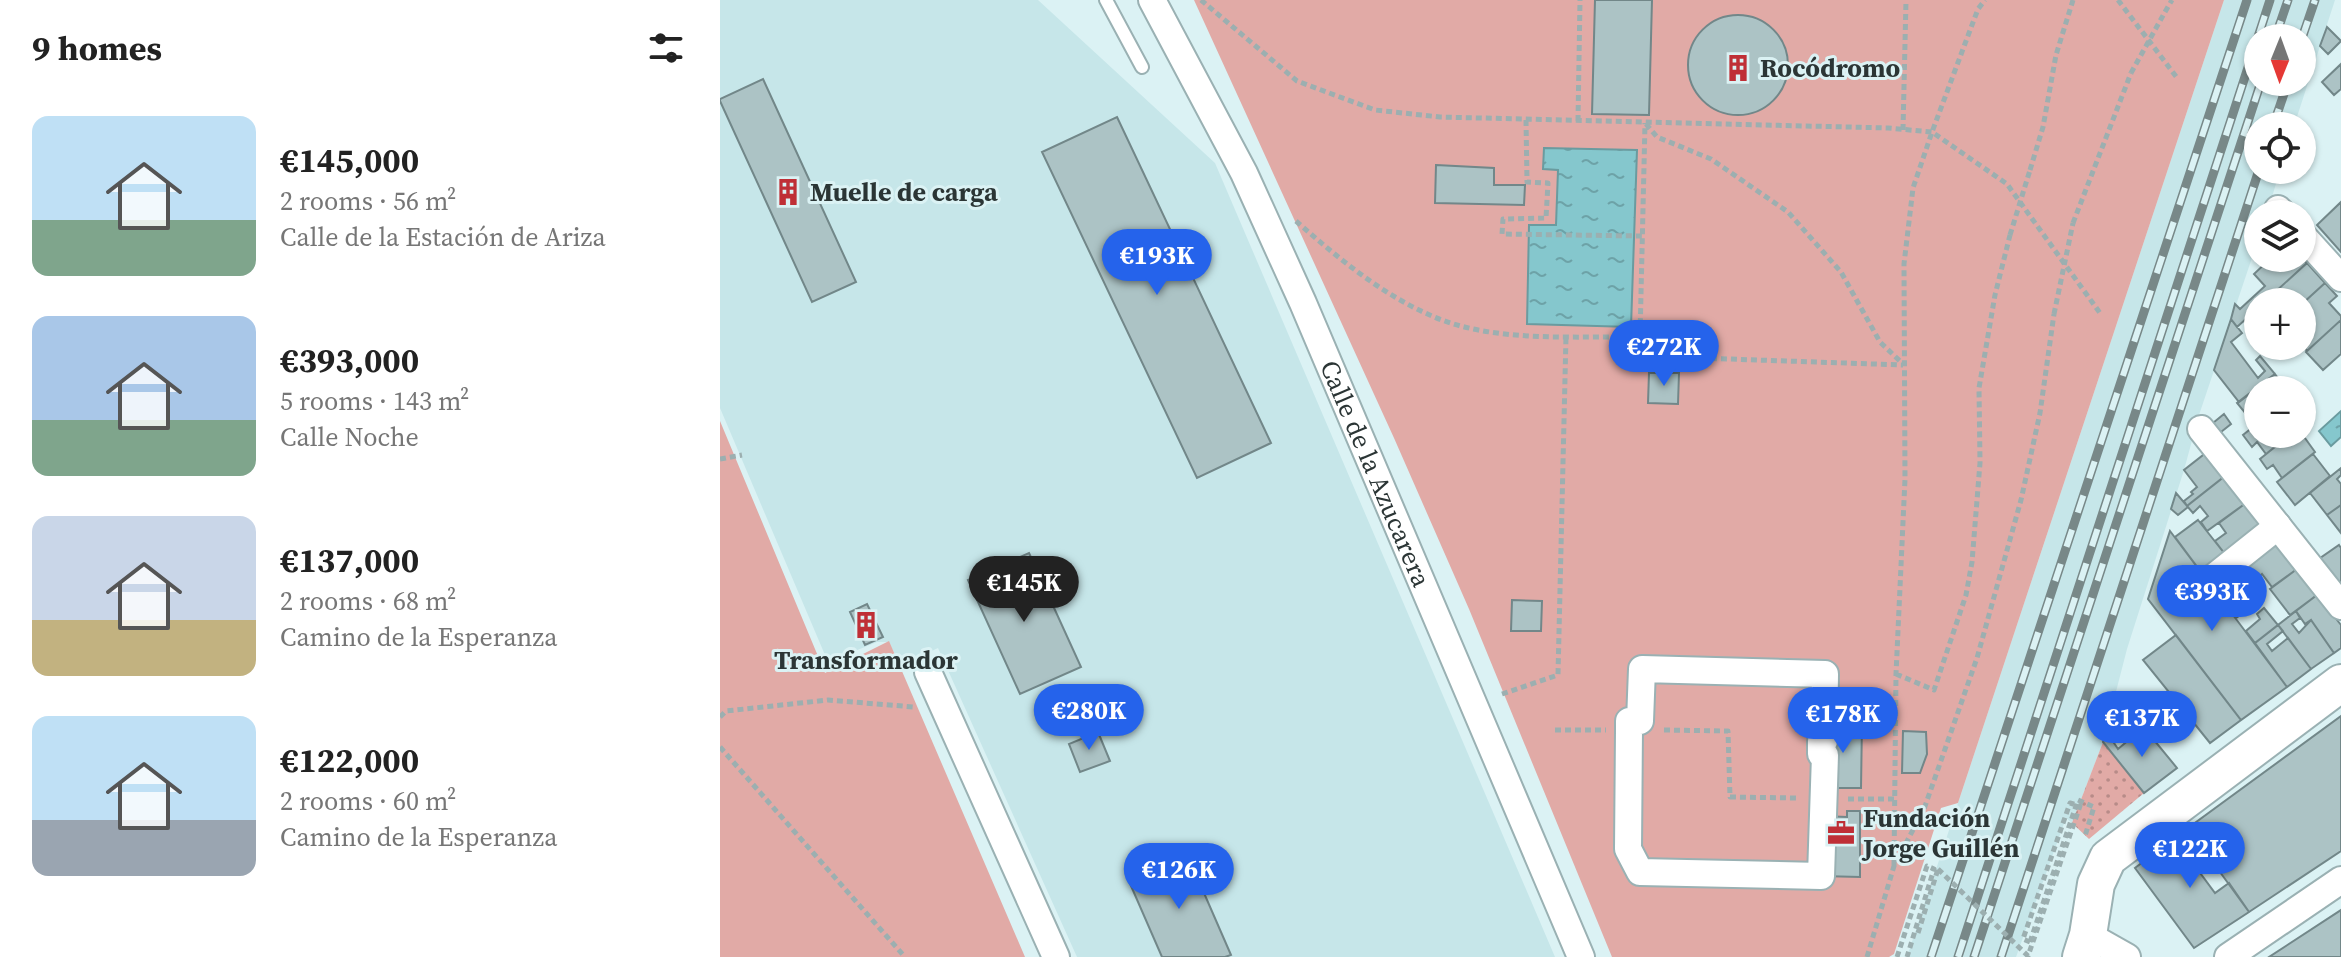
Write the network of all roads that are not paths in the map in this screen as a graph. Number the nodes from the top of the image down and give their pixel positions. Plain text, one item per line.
1 (1106, 0) edge
2 (1152, 0) edge
3 (1142, 67) dead end
4 (2316, 250) edge
5 (2341, 278) edge
6 (2201, 429) dead end
7 (2278, 526) junction
8 (2214, 577) dead end
9 (2341, 606) edge
10 (928, 672) dead end
11 (2341, 683) edge
12 (1824, 798) joint
13 (2341, 880) edge
14 (2084, 946) edge
15 (1056, 957) edge
16 (1581, 957) edge
17 (2127, 957) edge
18 (2228, 957) edge

1 - 3 lane
2 - 16 street, Calle de la Azucarera
4 - 5 street
6 - 7 street
7 - 8 street
7 - 9 street
10 - 15 street
11 - 14 street
12 - 12 street
13 - 18 street
14 - 17 street

